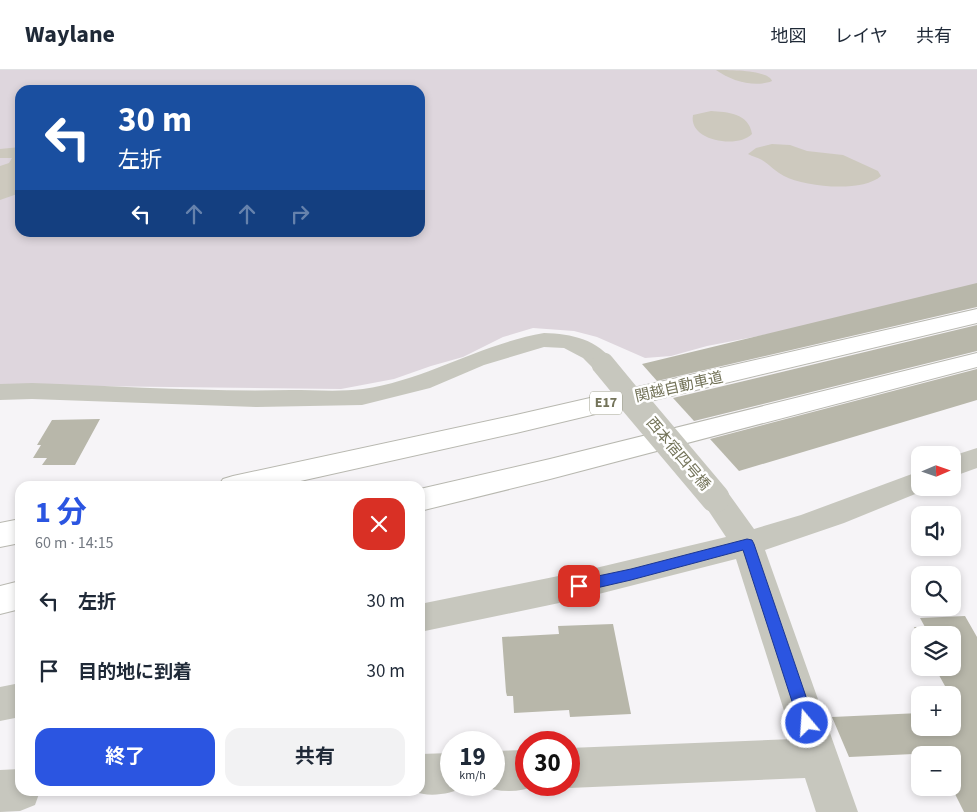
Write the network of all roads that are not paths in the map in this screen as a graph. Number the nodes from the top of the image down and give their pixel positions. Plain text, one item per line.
1 (977, 316) edge
2 (977, 360) edge
3 (0, 392) edge
4 (977, 457) edge
5 (961, 463) edge
6 (257, 481) edge
7 (911, 485) edge
8 (425, 499) edge
9 (15, 532) edge
10 (0, 535) edge
11 (747, 544) junction
12 (15, 596) edge
13 (0, 600) edge
14 (425, 617) edge
15 (15, 701) edge
16 (0, 704) edge
17 (818, 758) junction
18 (580, 768) edge
19 (440, 773) edge
20 (425, 774) edge
21 (15, 790) edge
22 (0, 791) edge
23 (838, 812) edge

1 - 6 highway, 関越自動車道 / E17
2 - 8 highway
3 - 11 street, 西本宿四号橋, bridge
4 - 5 street
7 - 11 street
9 - 10 highway
11 - 14 street
11 - 17 street, 西本宿四号橋
12 - 13 highway
15 - 16 street
17 - 18 street
17 - 23 street, 西本宿四号橋
19 - 20 street
21 - 22 street

